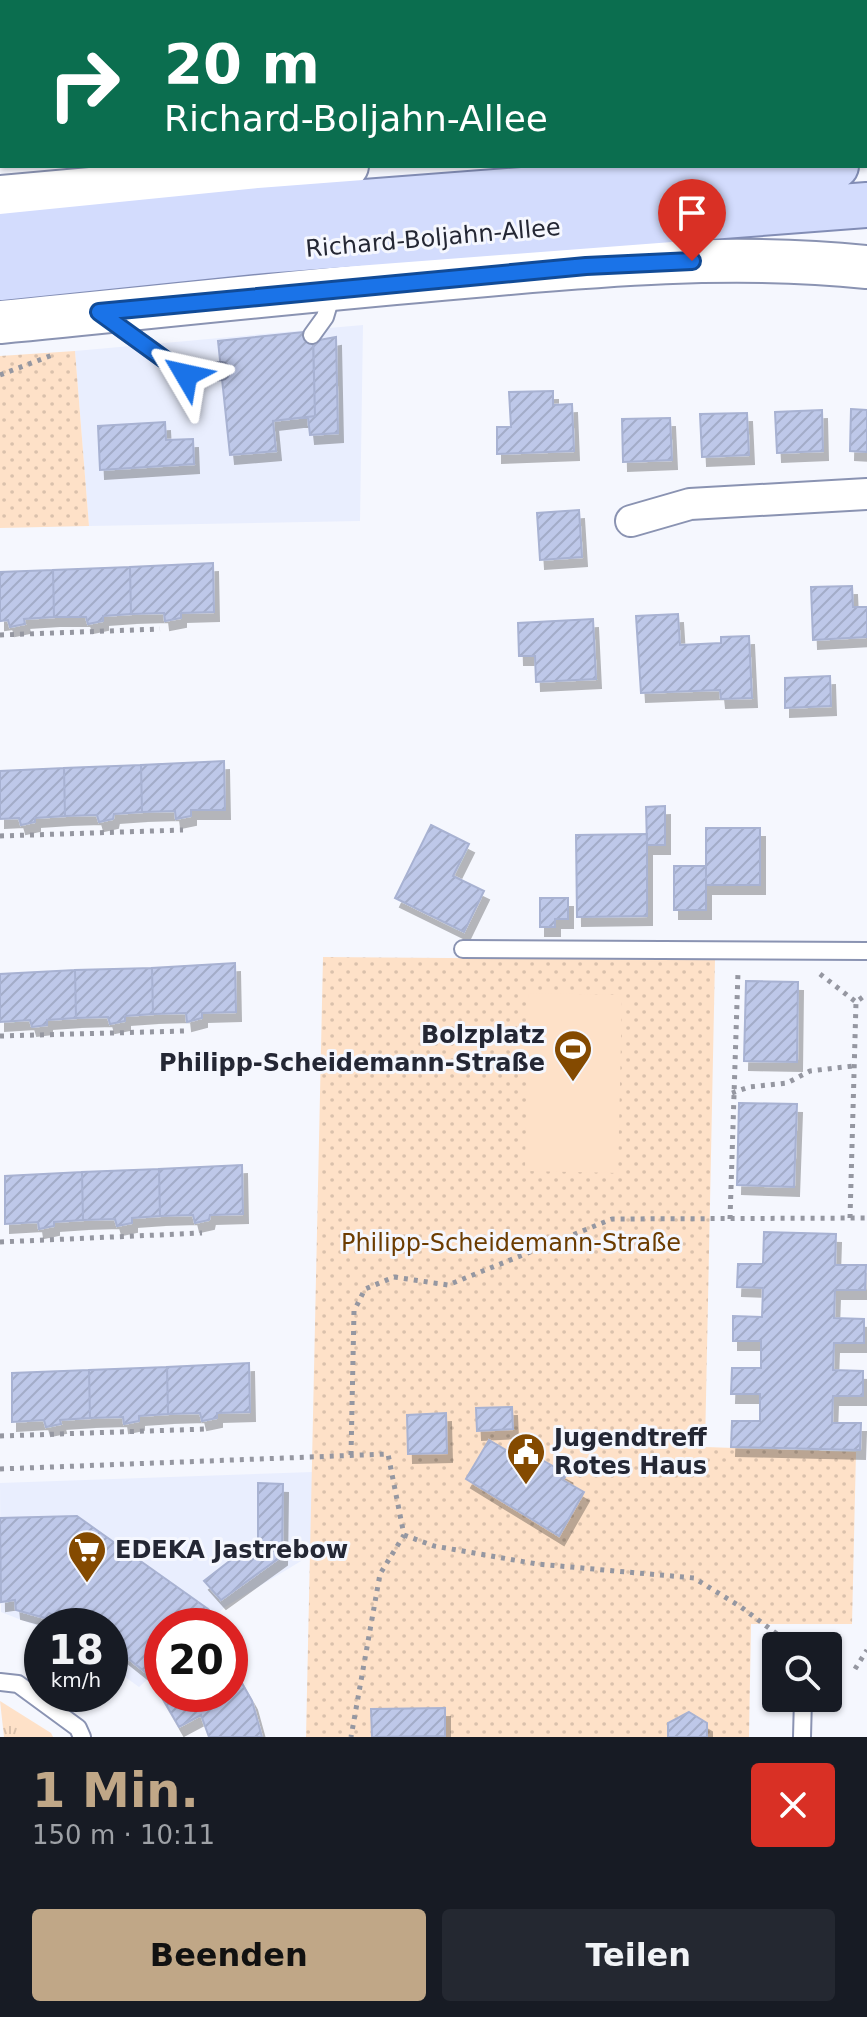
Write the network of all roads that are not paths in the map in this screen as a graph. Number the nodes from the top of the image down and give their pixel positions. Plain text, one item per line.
1 (325, 168) edge
2 (818, 168) edge
3 (0, 197) edge
4 (867, 205) edge
5 (241, 233) junction
6 (0, 236) edge
7 (867, 267) edge
8 (0, 278) edge
9 (334, 288) junction
10 (99, 312) junction
11 (0, 322) edge
12 (312, 335) dead end
13 (221, 371) dead end
14 (867, 494) edge
15 (631, 521) dead end
16 (463, 949) dead end
17 (867, 951) edge
18 (0, 1682) edge
19 (803, 1712) edge
20 (82, 1737) edge
21 (802, 1737) edge

1 - 3 main road
2 - 5 main road, Richard-Boljahn-Allee
4 - 5 main road, Richard-Boljahn-Allee
5 - 6 main road, Richard-Boljahn-Allee
5 - 8 main road, Richard-Boljahn-Allee
7 - 9 main road, Richard-Boljahn-Allee
9 - 10 main road, Richard-Boljahn-Allee
9 - 12 lane
10 - 11 main road, Richard-Boljahn-Allee
10 - 13 lane
14 - 15 street
16 - 17 lane
18 - 20 lane
19 - 21 lane

